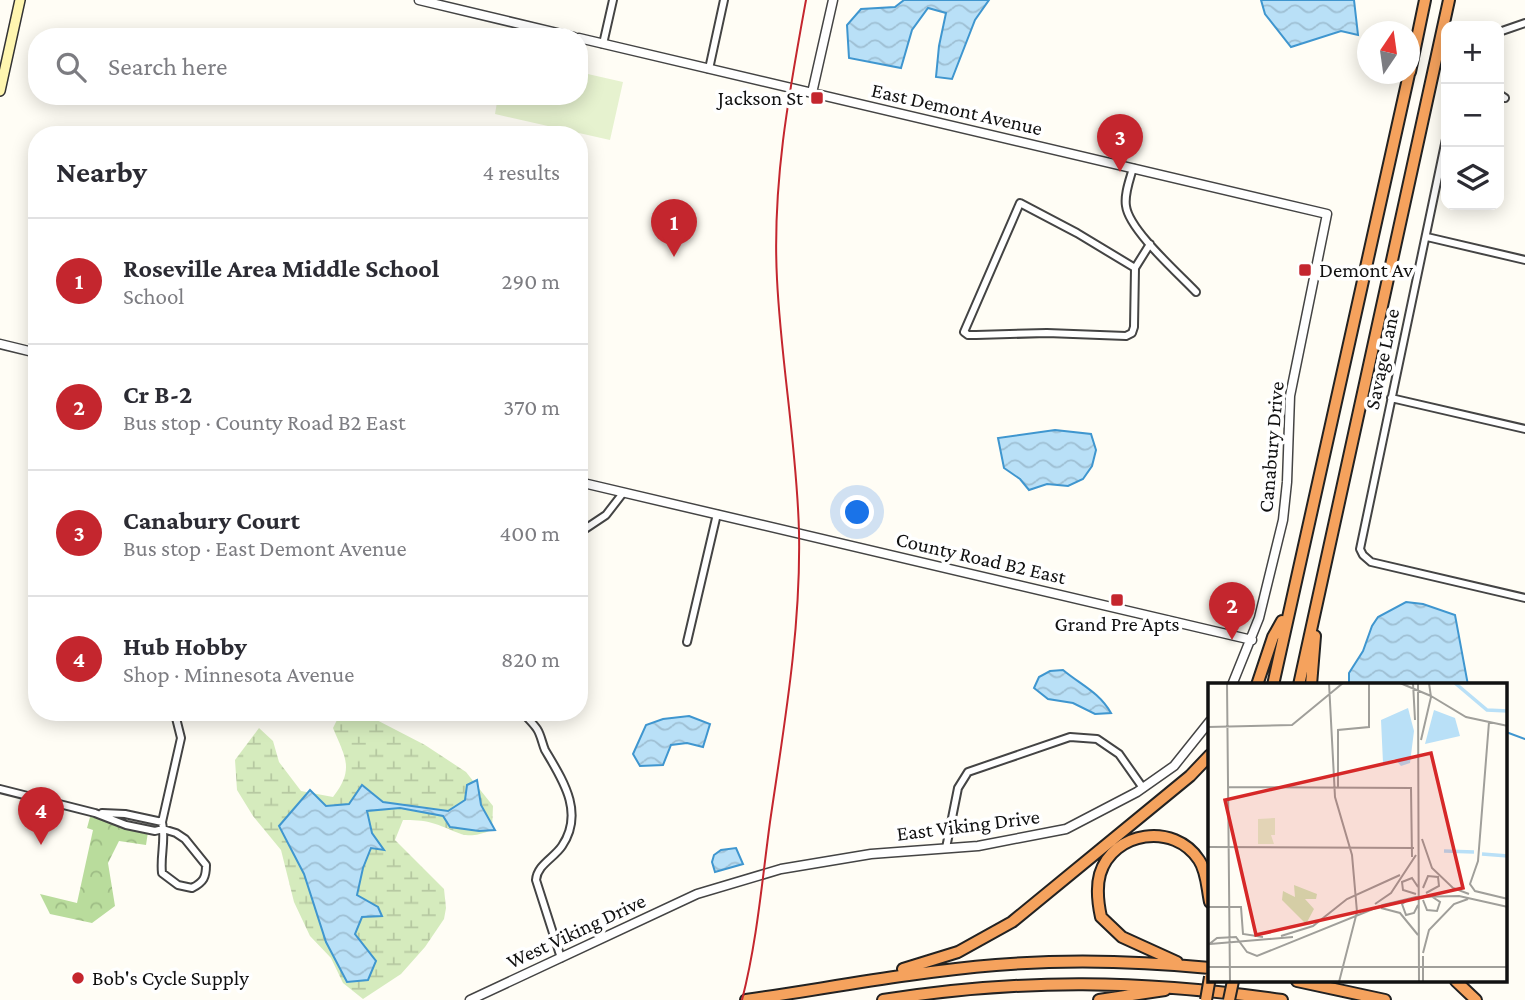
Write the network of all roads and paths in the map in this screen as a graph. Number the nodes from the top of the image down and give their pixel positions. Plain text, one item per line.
1 (20, 0) edge
2 (419, 0) edge
3 (613, 0) edge
4 (724, 0) edge
5 (833, 0) edge
6 (1425, 0) edge
7 (1449, 0) edge
8 (1420, 23) edge
9 (1525, 23) edge
10 (538, 28) edge
11 (1504, 30) edge
12 (588, 40) edge
13 (603, 44) junction
14 (709, 69) junction
15 (1407, 84) edge
16 (0, 91) edge
17 (812, 93) junction
18 (1444, 147) edge
19 (1133, 168) junction
20 (1327, 214) joint
21 (1427, 237) junction
22 (1150, 244) junction
23 (1525, 260) edge
24 (1135, 268) junction
25 (1196, 292) dead end
26 (0, 344) edge
27 (28, 351) edge
28 (1391, 398) junction
29 (1525, 429) edge
30 (588, 484) edge
31 (623, 493) junction
32 (717, 514) junction
33 (588, 527) edge
34 (1319, 593) junction
35 (1525, 598) edge
36 (1289, 610) junction
37 (1252, 640) junction
38 (687, 642) dead end
39 (1233, 683) edge
40 (1258, 683) edge
41 (1273, 683) edge
42 (1299, 683) edge
43 (1311, 683) edge
44 (177, 721) edge
45 (530, 721) edge
46 (1208, 724) edge
47 (1208, 757) edge
48 (1143, 788) junction
49 (0, 789) edge
50 (163, 826) junction
51 (946, 848) junction
52 (1208, 889) edge
53 (697, 894) joint
54 (561, 958) junction
55 (1186, 965) junction
56 (1208, 968) edge
57 (1209, 982) edge
58 (1234, 982) edge
59 (1302, 982) edge
60 (1457, 982) edge
61 (1181, 987) junction
62 (820, 989) junction
63 (1245, 995) junction
64 (470, 1000) edge
65 (746, 1000) edge
66 (883, 1000) edge
67 (1099, 1000) edge
68 (1206, 1000) edge
69 (1229, 1000) edge
70 (1260, 1000) edge
71 (1282, 1000) edge
72 (1385, 1000) edge
73 (1476, 1000) edge

1 - 16 main road
2 - 10 street
3 - 13 street
4 - 14 street
5 - 17 street
6 - 8 highway
7 - 34 highway
9 - 11 street
12 - 13 street, East Demont Avenue
13 - 14 street, East Demont Avenue
14 - 17 street, East Demont Avenue
15 - 36 highway
17 - 19 street, East Demont Avenue
18 - 21 street, Savage Lane
19 - 20 street, East Demont Avenue
19 - 22 street
20 - 37 street, Canabury Drive
21 - 23 street
21 - 28 street, Savage Lane
22 - 24 street
22 - 25 street
24 - 24 street
26 - 27 street
28 - 29 street
28 - 35 street, Savage Lane
30 - 31 street, County Road B2 East
31 - 32 street, County Road B2 East
31 - 33 street
32 - 37 street, County Road B2 East
32 - 38 street
34 - 42 highway
34 - 43 highway
36 - 40 highway
36 - 41 highway
37 - 39 street
44 - 50 street
45 - 54 street
46 - 48 street, East Viking Drive
47 - 62 highway
48 - 51 street, East Viking Drive
48 - 51 street
49 - 50 street
50 - 50 street
51 - 53 street, East Viking Drive
52 - 55 highway
53 - 54 street, West Viking Drive
54 - 64 street, West Viking Drive
55 - 56 highway
55 - 62 highway
57 - 68 highway, bridge
58 - 69 highway, bridge
59 - 72 highway
60 - 73 highway
61 - 63 highway
61 - 66 highway
61 - 67 highway
62 - 65 highway
63 - 70 highway
63 - 71 highway

